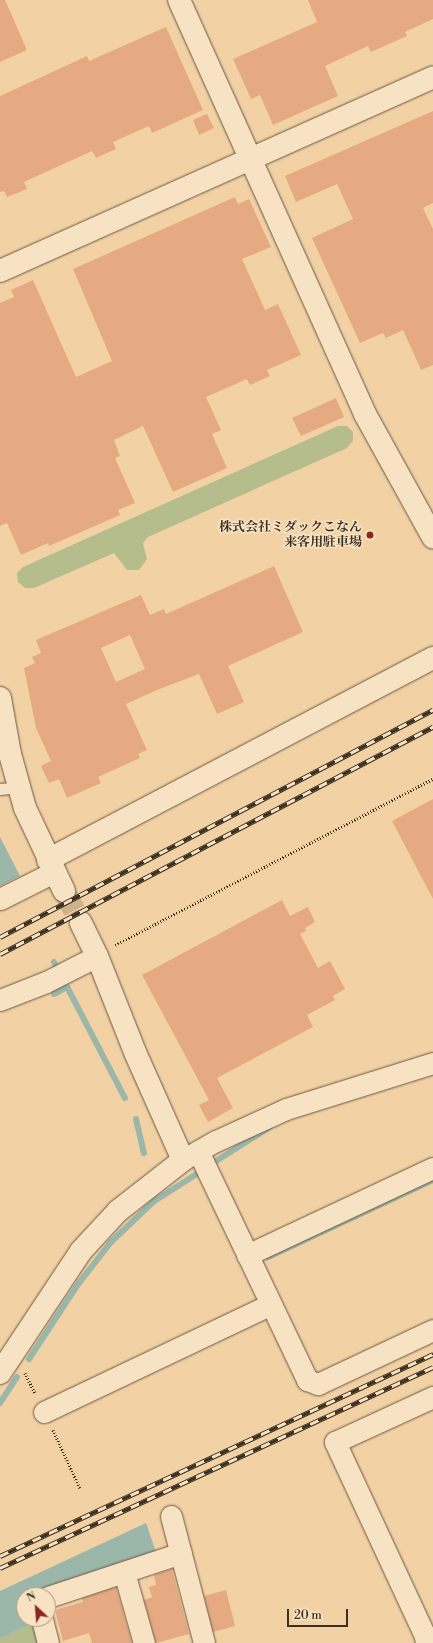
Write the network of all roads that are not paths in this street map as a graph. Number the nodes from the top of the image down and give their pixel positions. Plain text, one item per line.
1 (179, 0) edge
2 (433, 77) edge
3 (250, 159) junction
4 (0, 271) edge
5 (433, 537) edge
6 (433, 658) edge
7 (0, 698) edge
8 (9, 788) edge
9 (51, 866) junction
10 (64, 891) tunnel mouth
11 (0, 899) edge
12 (81, 923) tunnel mouth
13 (97, 956) junction
14 (0, 1000) edge
15 (433, 1063) edge
16 (191, 1156) junction
17 (433, 1168) edge
18 (248, 1255) junction
19 (271, 1304) junction
20 (433, 1330) edge
21 (0, 1373) edge
22 (433, 1397) edge
23 (44, 1412) dead end
24 (171, 1516) dead end
25 (181, 1553) junction
26 (124, 1572) junction
27 (56, 1594) edge
28 (44, 1627) edge
29 (428, 1637) edge
30 (48, 1643) edge
31 (144, 1643) edge
32 (204, 1643) edge

1 - 3 street
2 - 3 street
3 - 4 street
3 - 5 street
6 - 9 street
7 - 8 street
8 - 9 street
9 - 10 street
9 - 11 street
12 - 13 street
13 - 14 street
13 - 16 street
15 - 16 street
16 - 18 street
16 - 21 street
17 - 18 street
18 - 19 street
19 - 20 street
19 - 23 street
22 - 29 street
24 - 25 street
25 - 26 street
25 - 32 street
26 - 27 street
26 - 31 street
28 - 30 street

